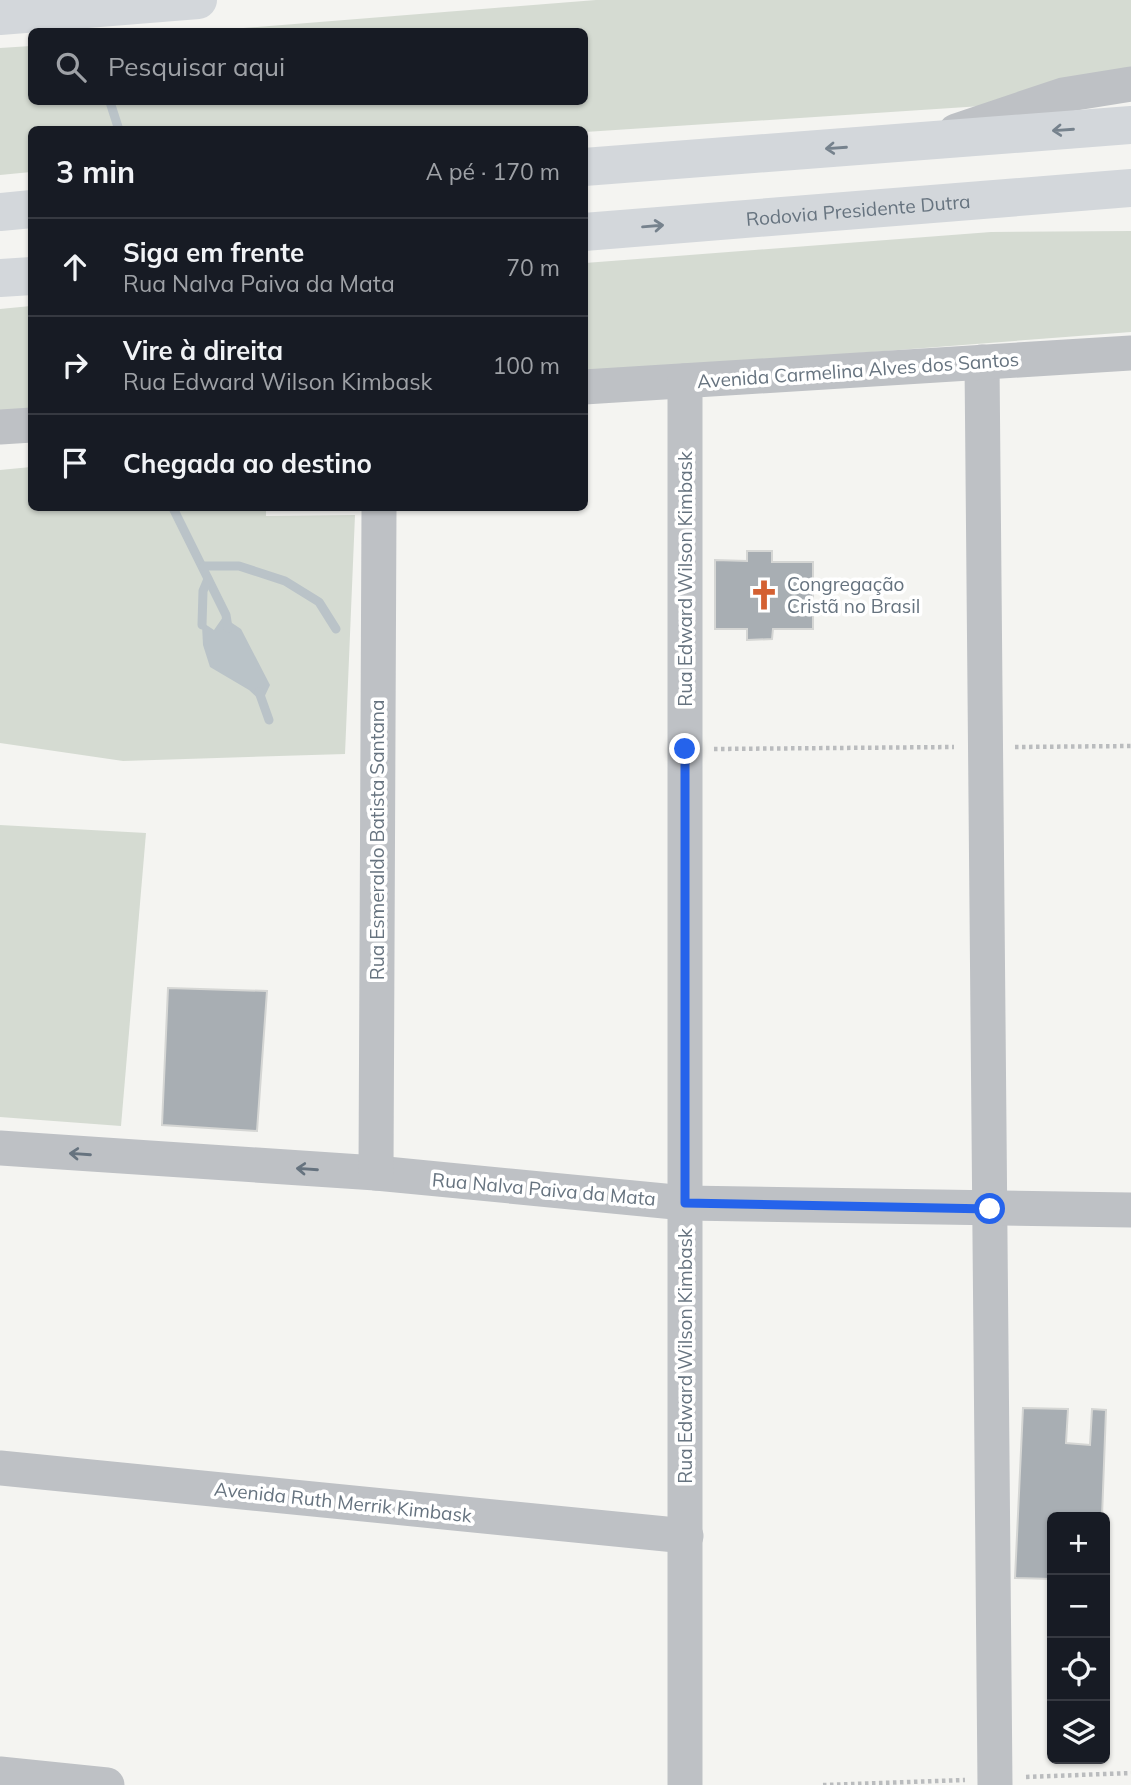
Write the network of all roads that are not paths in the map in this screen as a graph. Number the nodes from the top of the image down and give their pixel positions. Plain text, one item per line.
1 (198, 0) edge
2 (0, 16) edge
3 (1131, 84) edge
4 (1131, 125) edge
5 (925, 141) junction
6 (588, 167) edge
7 (1131, 188) edge
8 (931, 204) junction
9 (1131, 206) edge
10 (28, 209) edge
11 (0, 212) edge
12 (588, 232) edge
13 (28, 276) edge
14 (0, 278) edge
15 (1131, 353) edge
16 (982, 362) junction
17 (685, 380) junction
18 (588, 387) edge
19 (28, 425) edge
20 (0, 427) edge
21 (379, 511) edge
22 (0, 1148) edge
23 (376, 1173) junction
24 (685, 1203) junction
25 (990, 1209) junction
26 (1131, 1210) edge
27 (0, 1468) edge
28 (685, 1536) junction
29 (0, 1774) edge
30 (107, 1785) edge
31 (685, 1785) edge
32 (995, 1785) edge

1 - 2 main road
3 - 5 street
4 -> 5 main road
5 -> 6 main road
7 - 8 main road, Rodovia Presidente Dutra
8 - 9 street
12 -> 8 main road, Rodovia Presidente Dutra
10 - 11 main road
13 - 14 main road
15 - 16 street, Avenida Carmelina Alves dos Santos
16 - 17 street, Avenida Carmelina Alves dos Santos
16 - 25 street
17 - 18 street, Avenida Carmelina Alves dos Santos
17 - 24 street, Rua Edward Wilson Kimbask
19 - 20 street
21 - 23 street, Rua Esmeraldo Batista Santana
23 -> 22 street, Rua Nalva Paiva da Mata
23 - 24 street, Rua Nalva Paiva da Mata
24 - 25 street, Rua Nalva Paiva da Mata
24 - 28 street, Rua Edward Wilson Kimbask
25 - 26 street, Rua Nalva Paiva da Mata
25 - 32 street
27 - 28 street, Avenida Ruth Merrik Kimbask
28 - 31 street, Rua Edward Wilson Kimbask
29 - 30 street

